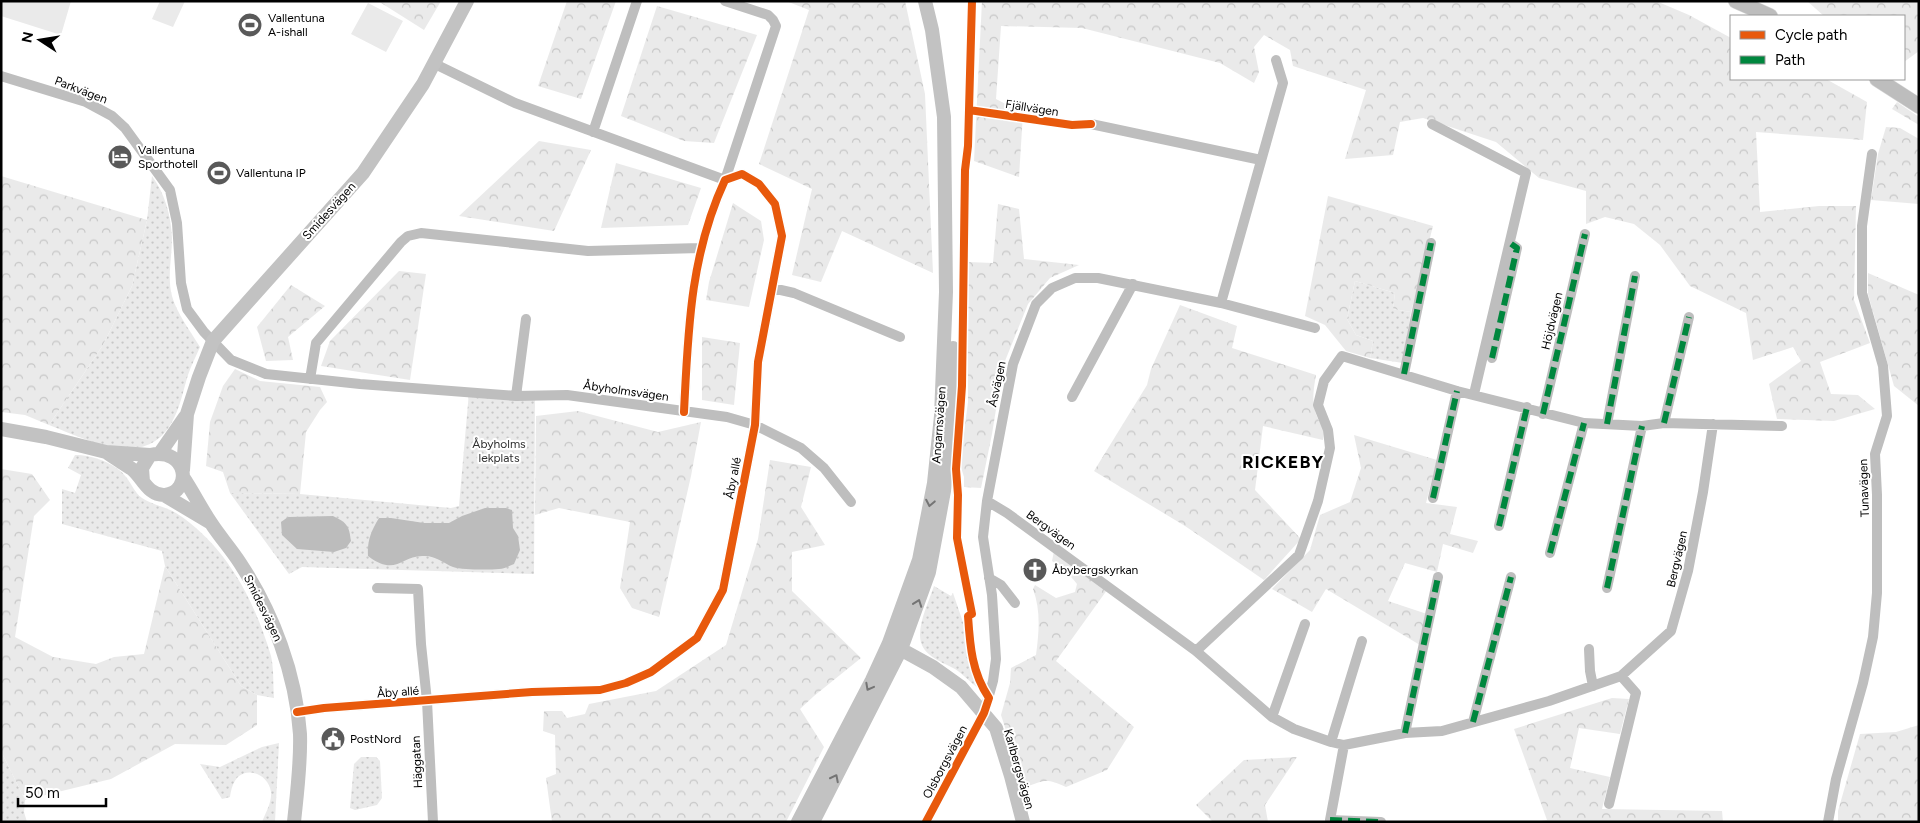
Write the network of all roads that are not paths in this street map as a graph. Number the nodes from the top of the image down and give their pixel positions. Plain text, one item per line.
1 (467, 1) edge
2 (638, 1) edge
3 (725, 1) edge
4 (925, 1) edge
5 (934, 1) edge
6 (1736, 1) edge
7 (1768, 15) edge
8 (1276, 60) dead end
9 (435, 64) junction
10 (1, 76) edge
11 (1879, 80) edge
12 (1915, 103) edge
13 (1091, 124) dead end
14 (1432, 124) dead end
15 (593, 132) junction
16 (1872, 154) dead end
17 (1261, 160) junction
18 (725, 180) junction
19 (179, 186) dead end
20 (171, 196) junction
21 (1585, 234) dead end
22 (1431, 243) dead end
23 (1510, 243) junction
24 (700, 248) junction
25 (1635, 276) dead end
26 (1133, 284) junction
27 (772, 288) junction
28 (1221, 304) junction
29 (1689, 317) dead end
30 (526, 318) dead end
31 (1315, 328) dead end
32 (900, 337) dead end
33 (213, 342) junction
34 (1492, 358) dead end
35 (1404, 374) junction
36 (310, 378) junction
37 (1457, 391) junction
38 (1474, 394) junction
39 (516, 396) junction
40 (1072, 397) dead end
41 (1527, 407) junction
42 (684, 412) junction
43 (187, 414) junction
44 (1543, 414) junction
45 (1584, 423) junction
46 (1664, 423) junction
47 (1607, 424) junction
48 (1712, 424) junction
49 (755, 425) junction
50 (1642, 426) junction
51 (1782, 426) dead end
52 (1, 429) edge
53 (106, 452) junction
54 (155, 454) junction
55 (183, 474) junction
56 (143, 482) junction
57 (164, 495) junction
58 (1433, 498) dead end
59 (987, 501) junction
60 (851, 502) dead end
61 (211, 524) junction
62 (1499, 526) dead end
63 (1550, 553) dead end
64 (1511, 577) dead end
65 (989, 578) junction
66 (1438, 578) dead end
67 (377, 588) dead end
68 (1607, 588) dead end
69 (1015, 603) dead end
70 (1305, 624) dead end
71 (1362, 641) dead end
72 (895, 646) junction
73 (1590, 649) dead end
74 (1196, 651) junction
75 (1621, 676) junction
76 (1593, 686) junction
77 (427, 701) junction
78 (298, 712) junction
79 (984, 713) junction
80 (1272, 717) junction
81 (1473, 722) junction
82 (1405, 732) junction
83 (1331, 742) junction
84 (1344, 745) junction
85 (1609, 804) dead end
86 (294, 822) edge
87 (433, 822) edge
88 (798, 822) edge
89 (813, 822) edge
90 (926, 822) edge
91 (1023, 822) edge
92 (1380, 822) edge
93 (1828, 822) edge

1 - 9 main road, Smidesvägen
2 - 15 street
3 - 18 street
4 -> 72 main road, Angarnsvägen
72 -> 5 main road, Angarnsvägen
6 - 7 main road
8 - 17 street
9 - 15 street
9 - 33 main road, Smidesvägen
10 - 20 street, Parkvägen
11 - 12 main road
13 - 17 street
14 - 23 street
15 - 18 street
16 - 93 street, Tunavägen
17 - 28 street
18 - 24 street
18 - 27 street, Åby allé
19 - 20 street
20 - 33 street, Parkvägen
21 - 44 street, Höjdvägen
22 - 35 street
23 - 34 street
23 - 38 street
24 - 36 street
24 - 42 street
25 - 47 street
26 - 28 street, Åsvägen
26 - 40 street
26 - 59 street, Åsvägen
27 - 32 street
27 - 49 street, Åby allé
28 - 31 street, Åsvägen
29 - 46 street
30 - 39 street
33 - 36 street, Åbyholmsvägen
33 - 43 main road, Smidesvägen
35 - 37 street
35 - 74 street
36 - 39 street, Åbyholmsvägen
37 - 38 street
37 - 58 street
38 - 41 street
39 - 42 street, Åbyholmsvägen
41 - 44 street
41 - 62 street
42 - 49 street, Åbyholmsvägen
43 - 54 main road
43 - 55 main road
44 - 45 street
45 - 47 street
45 - 63 street
46 - 48 street
46 - 50 street
47 - 50 street
48 - 51 street
48 - 75 street, Bergvägen
49 - 60 street, Åbyholmsvägen
49 - 77 street, Åby allé
50 - 68 street
52 - 53 main road
53 - 54 main road
53 - 56 main road
54 - 55 main road
54 - 56 main road
55 - 57 main road
55 - 61 main road, Smidesvägen
56 - 57 main road
57 - 61 main road, Smidesvägen
59 - 65 street, Åsvägen
59 - 74 street, Bergvägen
61 - 78 main road, Smidesvägen
64 - 81 street
65 - 69 street
65 - 79 street, Åsvägen
66 - 82 street
67 - 77 street, Åby allé
70 - 80 street
71 - 83 street
72 - 79 main road, Karlbergsvägen
72 -> 88 main road, Angarnsvägen
89 -> 72 main road, Angarnsvägen
73 - 76 street
74 - 80 street, Bergvägen
75 - 76 street, Bergvägen
75 - 85 street
76 - 81 street, Bergvägen
77 - 78 street, Åby allé
77 - 87 street, Häggatan
78 - 86 main road, Smidesvägen
79 - 90 street, Olsborgsvägen
79 - 91 main road, Karlbergsvägen
80 - 83 street, Bergvägen
81 - 82 street, Bergvägen
82 - 84 street, Bergvägen
83 - 84 street, Bergvägen
84 - 92 street

